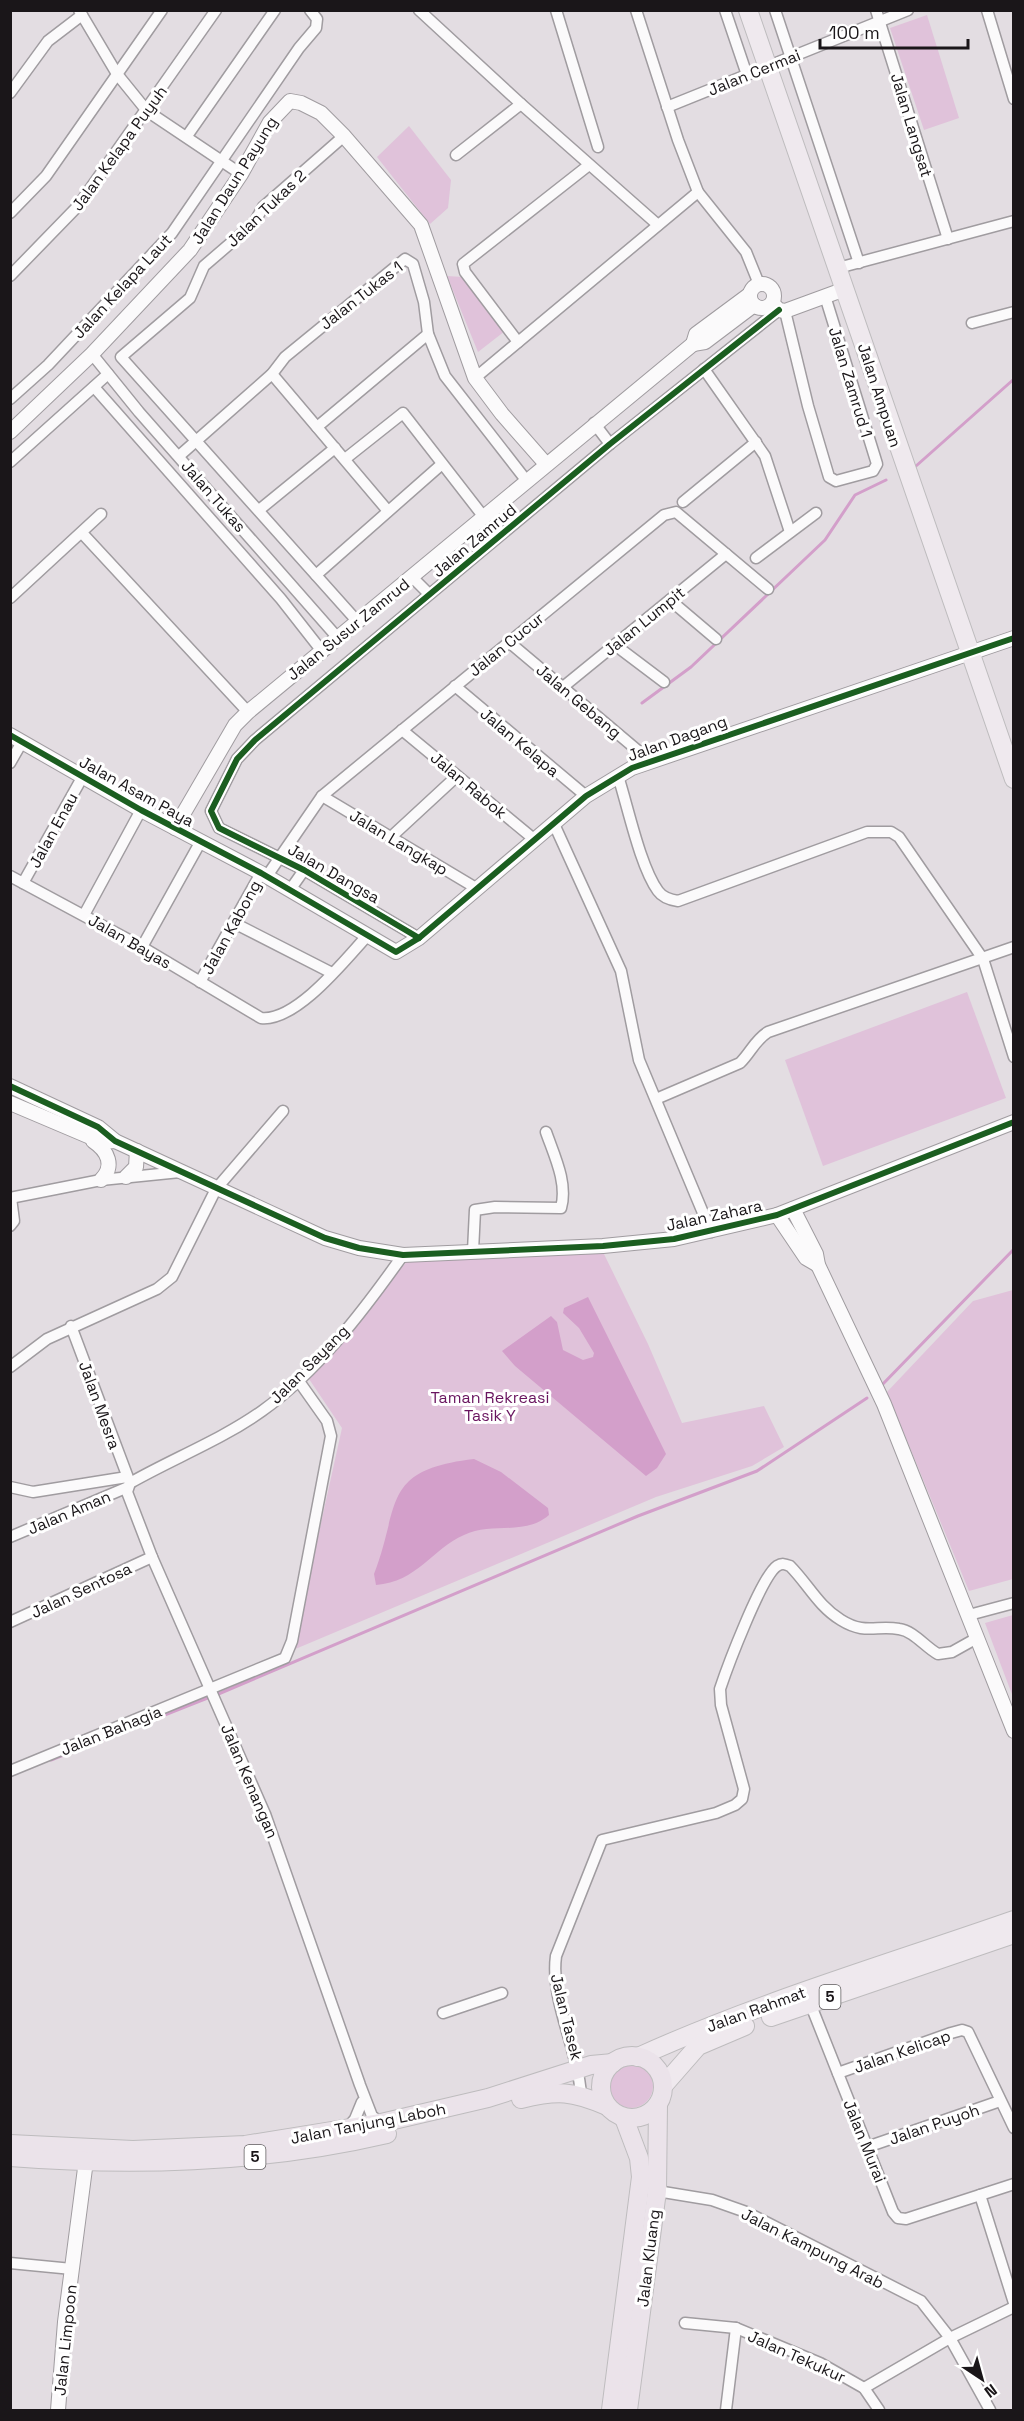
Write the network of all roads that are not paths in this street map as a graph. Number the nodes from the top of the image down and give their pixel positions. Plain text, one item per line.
1 (162, 10) edge
2 (216, 10) edge
3 (275, 10) edge
4 (310, 10) edge
5 (419, 10) edge
6 (556, 10) edge
7 (636, 10) edge
8 (725, 10) edge
9 (748, 10) edge
10 (775, 10) edge
11 (908, 10) edge
12 (987, 10) edge
13 (81, 13) edge
14 (878, 16) edge
15 (791, 57) junction
16 (768, 66) junction
17 (117, 74) junction
18 (747, 75) junction
19 (10, 93) edge
20 (1014, 99) edge
21 (520, 104) junction
22 (667, 107) junction
23 (147, 111) junction
24 (187, 136) junction
25 (344, 136) junction
26 (598, 147) dead end
27 (456, 155) dead end
28 (222, 162) junction
29 (589, 165) junction
30 (241, 174) junction
31 (698, 192) junction
32 (10, 213) edge
33 (1014, 221) edge
34 (658, 225) junction
35 (948, 239) junction
36 (859, 263) junction
37 (838, 268) junction
38 (10, 276) edge
39 (845, 289) junction
40 (754, 294) junction
41 (825, 296) junction
42 (779, 308) junction
43 (1014, 312) edge
44 (972, 323) dead end
45 (428, 334) junction
46 (518, 342) junction
47 (92, 354) junction
48 (704, 369) junction
49 (108, 374) junction
50 (272, 374) junction
51 (475, 378) junction
52 (94, 387) junction
53 (10, 399) edge
54 (594, 423) junction
55 (317, 427) junction
56 (10, 432) edge
57 (198, 441) junction
58 (756, 442) junction
59 (610, 444) junction
60 (335, 448) junction
61 (179, 456) junction
62 (345, 459) junction
63 (10, 462) edge
64 (442, 464) junction
65 (545, 464) junction
66 (526, 480) junction
67 (683, 502) dead end
68 (259, 510) junction
69 (388, 511) junction
70 (816, 513) dead end
71 (101, 514) dead end
72 (483, 516) junction
73 (790, 532) junction
74 (82, 533) junction
75 (726, 554) junction
76 (756, 558) dead end
77 (316, 575) junction
78 (412, 577) junction
79 (768, 589) dead end
80 (429, 594) junction
81 (10, 598) edge
82 (670, 600) junction
83 (357, 621) junction
84 (337, 637) junction
85 (1014, 638) edge
86 (716, 639) dead end
87 (509, 642) junction
88 (615, 645) junction
89 (321, 650) junction
90 (971, 652) junction
91 (664, 682) dead end
92 (455, 686) junction
93 (563, 687) junction
94 (248, 712) junction
95 (402, 730) junction
96 (16, 739) edge
97 (649, 760) junction
98 (10, 763) edge
99 (83, 776) junction
100 (457, 776) junction
101 (618, 776) junction
102 (1014, 779) edge
103 (322, 796) junction
104 (586, 796) junction
105 (141, 810) junction
106 (211, 812) joint
107 (554, 824) junction
108 (175, 828) junction
109 (391, 837) junction
110 (536, 840) junction
111 (201, 841) junction
112 (280, 858) junction
113 (304, 870) junction
114 (264, 875) junction
115 (10, 876) edge
116 (23, 883) junction
117 (476, 888) junction
118 (290, 890) junction
119 (84, 915) junction
120 (234, 922) junction
121 (367, 936) junction
122 (419, 938) junction
123 (142, 947) junction
124 (407, 947) joint
125 (1014, 947) edge
126 (983, 959) junction
127 (332, 973) junction
128 (200, 982) junction
129 (1014, 1057) edge
130 (10, 1086) edge
131 (656, 1099) junction
132 (10, 1103) edge
133 (283, 1111) dead end
134 (1014, 1122) edge
135 (546, 1132) dead end
136 (86, 1136) junction
137 (115, 1141) junction
138 (137, 1151) junction
139 (180, 1172) junction
140 (126, 1177) junction
141 (101, 1180) junction
142 (216, 1190) junction
143 (11, 1198) edge
144 (793, 1209) junction
145 (777, 1215) junction
146 (10, 1226) edge
147 (711, 1232) junction
148 (473, 1251) junction
149 (404, 1255) junction
150 (818, 1265) junction
151 (71, 1326) junction
152 (10, 1367) edge
153 (298, 1380) junction
154 (128, 1483) junction
155 (10, 1487) edge
156 (10, 1537) edge
157 (152, 1557) junction
158 (1014, 1603) edge
159 (969, 1615) junction
160 (10, 1622) edge
161 (977, 1638) junction
162 (214, 1695) junction
163 (1014, 1731) edge
164 (10, 1771) edge
165 (1014, 1920) edge
166 (1014, 1934) edge
167 (502, 1993) dead end
168 (810, 2003) junction
169 (443, 2013) dead end
170 (638, 2057) junction
171 (613, 2063) junction
172 (579, 2070) junction
173 (838, 2073) junction
174 (360, 2085) junction
175 (663, 2086) junction
176 (582, 2095) junction
177 (1000, 2101) junction
178 (362, 2102) junction
179 (658, 2104) junction
180 (607, 2106) junction
181 (624, 2118) junction
182 (1014, 2128) edge
183 (373, 2129) junction
184 (343, 2131) junction
185 (10, 2144) edge
186 (867, 2147) junction
187 (87, 2156) junction
188 (10, 2157) edge
189 (1014, 2184) edge
190 (657, 2191) junction
191 (980, 2195) junction
192 (10, 2263) edge
193 (72, 2269) junction
194 (1014, 2305) edge
195 (685, 2323) dead end
196 (736, 2328) junction
197 (950, 2338) junction
198 (864, 2388) junction
199 (58, 2410) edge
200 (611, 2410) edge
201 (628, 2410) edge
202 (726, 2410) edge
203 (879, 2410) edge
204 (990, 2410) edge

1 - 17 street
2 - 23 street, Jalan Kelapa Puyuh
3 - 24 street
4 - 28 street, Jalan Kelapa Laut
5 - 21 street
6 - 26 street
7 - 22 street
8 - 18 street
9 - 16 main road, Jalan Ampuan
10 - 15 street
11 - 14 street, Jalan Cermai
12 - 20 street
13 - 17 street
13 - 19 street
14 - 15 street, Jalan Cermai
14 - 35 street, Jalan Langsat
15 - 16 street, Jalan Cermai
15 - 36 street
16 - 18 street, Jalan Cermai
16 - 37 main road, Jalan Ampuan
17 - 23 street
17 - 32 street
18 - 22 street, Jalan Cermai
21 - 27 street
21 - 29 street
22 - 31 street
23 - 24 street
23 - 38 street, Jalan Kelapa Puyuh
24 - 28 street
25 - 30 street, Jalan Daun Payung
25 - 51 street, Jalan Daun Payung
25 - 57 street, Jalan Tukas 2
28 - 30 street
28 - 53 street, Jalan Kelapa Laut
29 - 34 street
29 - 46 street
30 - 47 street, Jalan Daun Payung
31 - 34 street
31 - 40 street
33 - 35 street
34 - 46 street
35 - 36 street
36 - 37 street
37 - 39 main road, Jalan Ampuan
39 - 41 street, Jalan Zamrud
39 - 90 main road, Jalan Ampuan
40 - 42 street
40 - 42 street
40 - 54 street, Jalan Susur Zamrud
41 - 42 street, Jalan Zamrud
41 - 42 street, Jalan Zamrud 1
42 - 48 street, Jalan Zamrud
43 - 44 street
45 - 50 street, Jalan Tukas 1
45 - 55 street
45 - 66 street, Jalan Tukas 1
46 - 51 street
47 - 49 street, Jalan Tukas
47 - 56 street, Jalan Daun Payung
48 - 58 street
48 - 59 street, Jalan Zamrud
49 - 52 street
49 - 61 street, Jalan Tukas
50 - 55 street
50 - 57 street, Jalan Tukas 1
51 - 65 street, Jalan Daun Payung
52 - 63 street
52 - 89 street
54 - 59 street
54 - 65 street, Jalan Susur Zamrud
55 - 60 street
57 - 61 street, Jalan Tukas 1
57 - 68 street
58 - 67 street
58 - 73 street
59 - 80 street, Jalan Zamrud
60 - 62 street
60 - 68 street
61 - 84 street, Jalan Tukas
62 - 64 street
62 - 69 street
64 - 69 street
64 - 72 street
65 - 66 street, Jalan Susur Zamrud
66 - 72 street, Jalan Susur Zamrud
68 - 77 street
69 - 77 street
70 - 73 street
71 - 74 street
72 - 78 street, Jalan Susur Zamrud
73 - 76 street
74 - 81 street
74 - 94 street
75 - 79 street, Jalan Cucur
75 - 82 street, Jalan Lumpit
75 - 87 street, Jalan Cucur
77 - 83 street
78 - 80 street
78 - 83 street, Jalan Susur Zamrud
80 - 106 street, Jalan Zamrud
82 - 86 street
82 - 88 street, Jalan Lumpit
83 - 84 street, Jalan Susur Zamrud
84 - 89 street, Jalan Susur Zamrud
85 - 90 street, Jalan Dagang
87 - 92 street, Jalan Cucur
87 - 93 street, Jalan Gebang
88 - 91 street
88 - 93 street, Jalan Lumpit
89 - 94 street, Jalan Susur Zamrud
90 - 97 street, Jalan Dagang
90 - 102 main road, Jalan Ampuan
92 - 95 street, Jalan Cucur
92 - 104 street, Jalan Kelapa
93 - 97 street, Jalan Gebang
94 - 108 street, Jalan Susur Zamrud
95 - 100 street, Jalan Rabok
95 - 103 street, Jalan Cucur
96 - 98 street
96 - 99 street, Jalan Asam Paya
97 - 101 street, Jalan Dagang
99 - 105 street, Jalan Asam Paya
99 - 116 street, Jalan Enau
100 - 109 street
100 - 110 street, Jalan Rabok
101 - 104 street, Jalan Dagang
101 - 126 street, Jalan Dagang
103 - 109 street, Jalan Langkap
103 - 112 street, Jalan Cucur
104 - 107 street, Jalan Dagang
105 - 108 street, Jalan Asam Paya
105 - 119 street
106 - 112 street, Jalan Dangsa
107 - 110 street, Jalan Dagang
107 - 131 street
108 - 111 street, Jalan Asam Paya
109 - 117 street, Jalan Langkap
110 - 117 street, Jalan Dagang
111 - 114 street, Jalan Asam Paya
111 - 123 street
112 - 113 street, Jalan Dangsa
112 - 114 street, Jalan Cucur
113 - 118 street
113 - 122 street, Jalan Dangsa
114 - 118 street, Jalan Asam Paya
114 - 120 street, Jalan Kabong
115 - 116 street, Jalan Bayas
116 - 119 street, Jalan Bayas
117 - 122 street, Jalan Dagang
118 - 121 street, Jalan Asam Paya
119 - 123 street, Jalan Bayas
120 - 127 street
120 - 128 street, Jalan Kabong
121 - 124 street, Jalan Asam Paya
121 - 127 street, Jalan Bayas
122 - 124 street, Jalan Dagang
123 - 128 street, Jalan Bayas
125 - 126 street
126 - 129 street, Jalan Dagang
126 - 131 street
127 - 128 street, Jalan Bayas
130 - 137 street
131 - 147 street
132 - 136 street
133 - 142 street
134 - 144 street, Jalan Zahara
135 - 148 street
136 - 137 street
136 - 141 street
137 - 138 street, Jalan Zahara
138 - 139 street, Jalan Zahara
138 - 140 street
139 - 140 street
139 - 142 street, Jalan Zahara
140 - 141 street
141 - 143 street
142 - 149 street, Jalan Zahara
142 - 151 street
143 - 146 street
144 - 145 street, Jalan Zahara
144 - 150 street
145 - 147 street, Jalan Zahara
145 - 150 street
147 - 148 street, Jalan Zahara
148 - 149 street, Jalan Zahara
149 - 153 street, Jalan Sayang
150 - 159 street
151 - 152 street
151 - 154 street, Jalan Mesra
153 - 154 street, Jalan Sayang
153 - 162 street, Jalan Bahagia
154 - 155 street
154 - 156 street, Jalan Aman
154 - 157 street, Jalan Kenangan
157 - 160 street, Jalan Sentosa
157 - 162 street, Jalan Kenangan
158 - 159 street
159 - 161 street
161 - 163 street
161 - 172 street, Jalan Tasek
162 - 164 street, Jalan Bahagia
162 - 174 street, Jalan Kenangan
165 - 170 main road, Jalan Rahmat / 5
166 - 168 main road, Jalan Rahmat / 5
167 - 169 street
168 - 173 street, Jalan Murai
168 - 175 main road, Jalan Rahmat / 5
170 - 171 highway, 5
170 - 175 highway
171 - 172 highway, Jalan Tanjung Laboh / 5
171 - 180 highway
172 - 176 street, Jalan Tasek
172 - 183 highway, Jalan Tanjung Laboh / 5
173 - 177 street, Jalan Kelicap
173 - 186 street, Jalan Murai
174 - 178 street, Jalan Kenangan
174 - 183 street, Jalan Kenangan
175 - 179 highway, 5
176 - 180 highway, Jalan Tanjung Laboh / 5
176 - 183 highway, Jalan Tanjung Laboh / 5
177 - 182 street, Jalan Kelicap
177 - 186 street, Jalan Puyoh
178 - 183 street, Jalan Kenangan
178 - 184 street
179 - 181 highway
179 - 190 highway, Jalan Kluang / 5
180 - 181 highway, 5
181 - 200 highway, Jalan Kluang
183 - 184 highway, Jalan Tanjung Laboh / 5
183 - 187 highway, Jalan Tanjung Laboh / 5
184 - 187 highway, Jalan Tanjung Laboh / 5
185 - 187 highway, Jalan Tanjung Laboh / 5
186 - 191 street, Jalan Murai
187 - 188 highway, Jalan Tanjung Laboh / 5
187 - 193 street, Jalan Limpoon
189 - 191 street
190 - 197 street, Jalan Kampung Arab
190 - 201 highway, Jalan Kluang / 5
191 - 194 street
192 - 193 street
193 - 199 street, Jalan Limpoon
194 - 197 street
195 - 196 street, Jalan Tekukur
196 - 198 street, Jalan Tekukur
196 - 202 street
197 - 198 street
197 - 204 street, Jalan Kampung Arab
198 - 203 street, Jalan Tekukur

